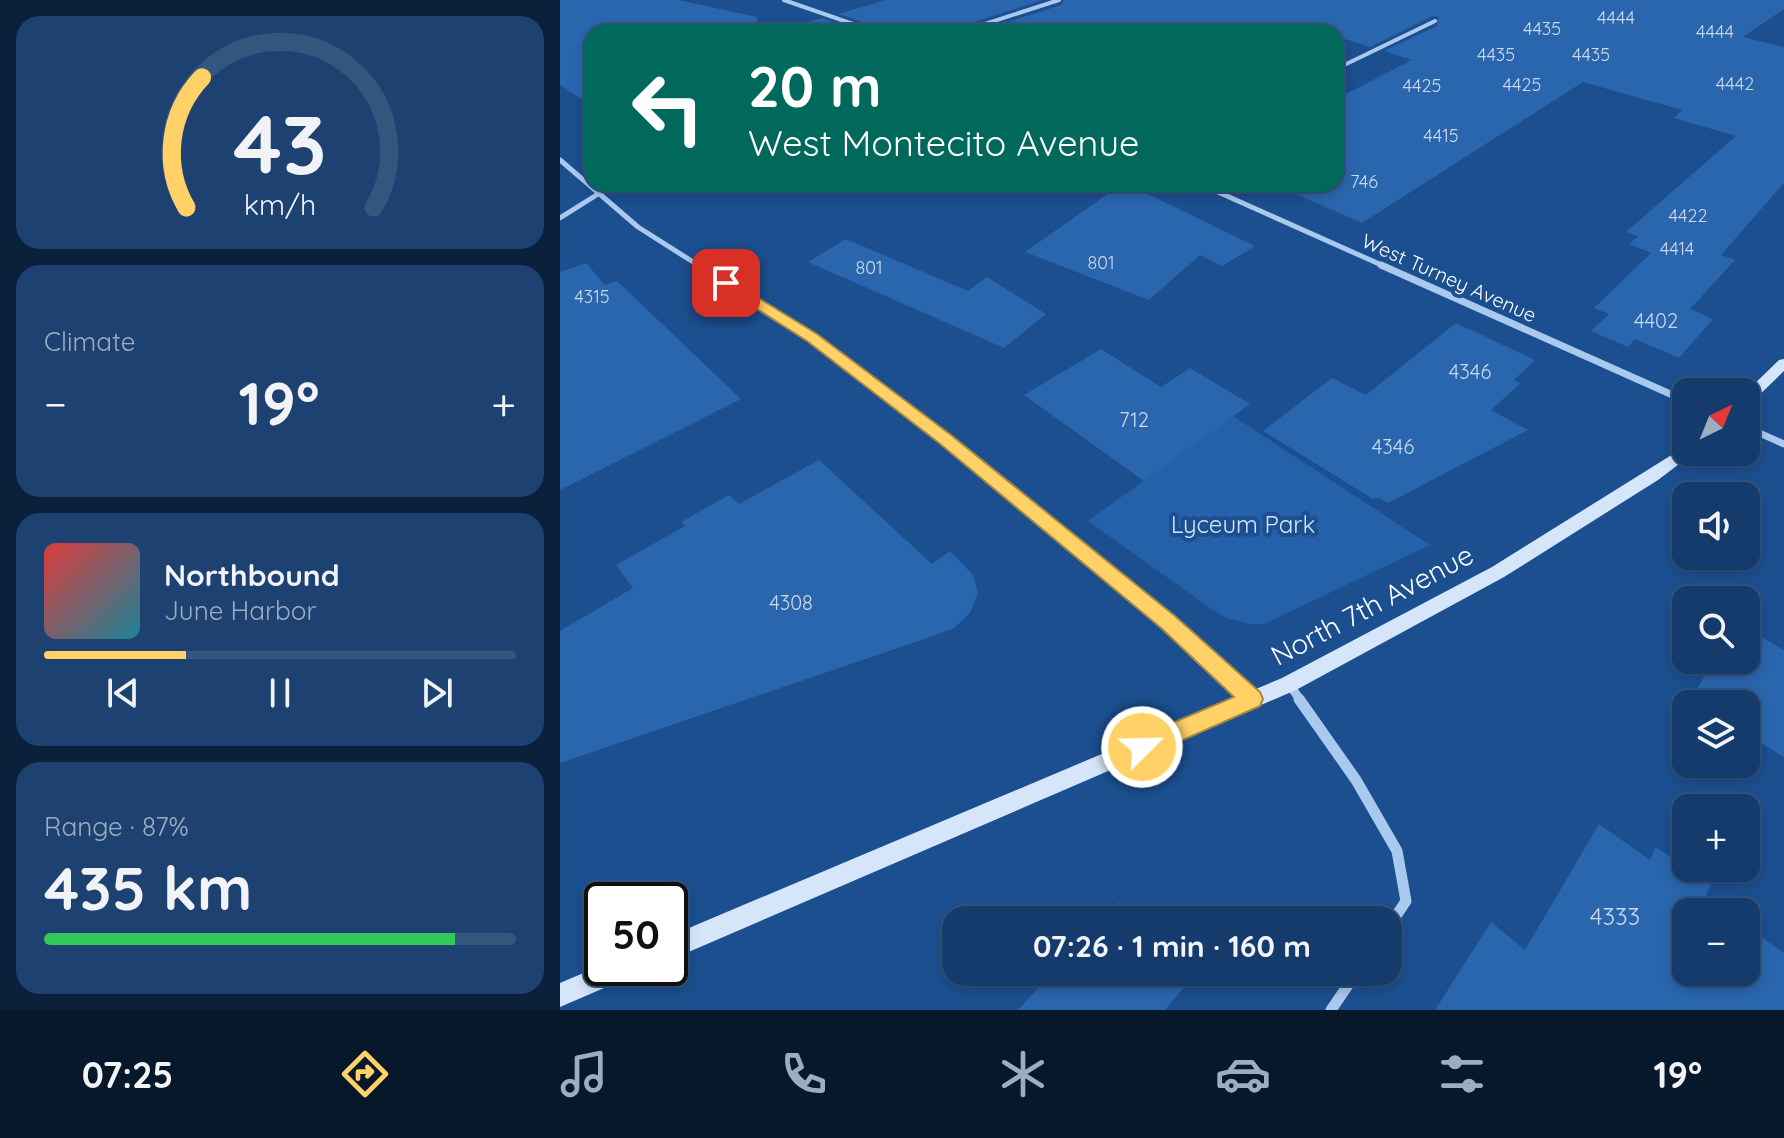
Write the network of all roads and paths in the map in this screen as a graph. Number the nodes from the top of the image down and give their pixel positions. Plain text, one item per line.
1 (784, 0) edge
2 (1059, 0) edge
3 (1435, 21) dead end
4 (853, 24) edge
5 (985, 24) edge
6 (1344, 65) edge
7 (560, 160) edge
8 (584, 180) edge
9 (1218, 192) edge
10 (599, 193) joint
11 (560, 218) edge
12 (1784, 363) edge
13 (1760, 386) edge
14 (1672, 395) edge
15 (1760, 433) edge
16 (1784, 444) edge
17 (1672, 462) edge
18 (1289, 684) junction
19 (1252, 699) junction
20 (1402, 907) edge
21 (688, 940) edge
22 (584, 985) edge
23 (1347, 986) edge
24 (560, 995) edge
25 (1331, 1010) edge

1 - 4 street
2 - 5 street
3 - 6 street
7 - 8 street
9 - 14 street, West Turney Avenue
10 - 11 street
10 - 19 street
12 - 13 main road
15 - 16 street
17 - 18 main road, North 7th Avenue
18 - 19 main road, North 7th Avenue
18 - 20 street
19 - 21 main road, North 7th Avenue
22 - 24 main road
23 - 25 street

